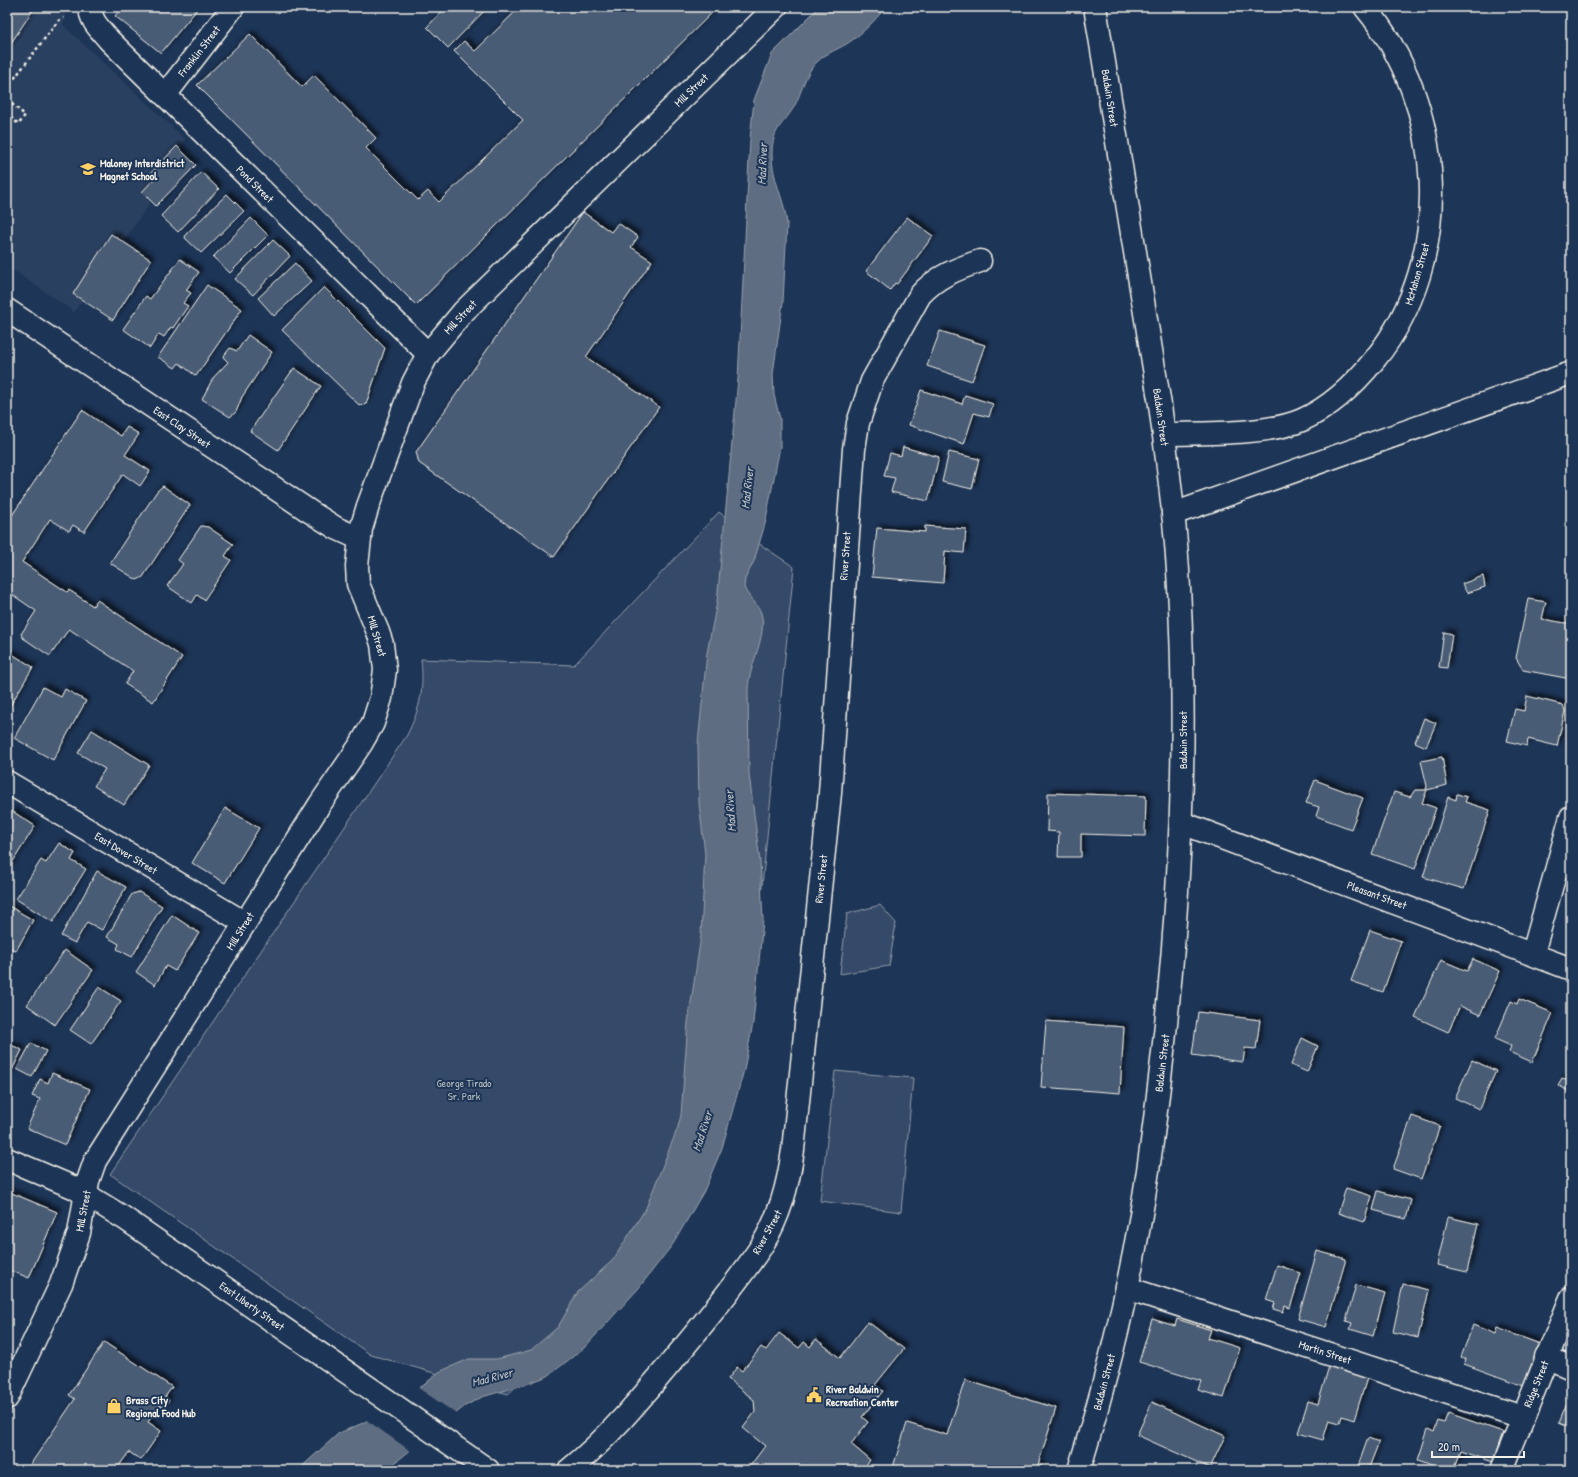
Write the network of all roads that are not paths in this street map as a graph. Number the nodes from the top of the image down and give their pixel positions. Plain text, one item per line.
1 (233, 7) edge
2 (776, 7) edge
3 (1095, 7) edge
4 (1365, 7) edge
5 (80, 11) edge
6 (165, 95) junction
7 (980, 261) dead end
8 (7, 310) edge
9 (428, 354) junction
10 (1571, 373) edge
11 (1164, 434) junction
12 (1173, 514) junction
13 (360, 539) junction
14 (7, 782) edge
15 (1571, 817) edge
16 (1182, 823) junction
17 (245, 924) junction
18 (1533, 953) junction
19 (1571, 969) edge
20 (7, 1159) edge
21 (86, 1195) junction
22 (1127, 1288) junction
23 (1571, 1298) edge
24 (1546, 1357) junction
25 (1571, 1368) edge
26 (7, 1398) edge
27 (1522, 1417) junction
28 (488, 1470) edge
29 (569, 1470) edge
30 (1079, 1470) edge
31 (1502, 1470) edge

1 - 6 main road, Franklin Street
2 - 9 main road, Mill Street
3 - 11 main road, Baldwin Street
4 - 11 main road, McMahon Street
5 - 6 main road, Pond Street
6 - 9 main road, Pond Street
7 - 29 main road, River Street
8 - 13 main road, East Clay Street
9 - 13 main road, Mill Street
10 - 12 main road
11 - 12 main road, Baldwin Street
12 - 16 main road, Baldwin Street
13 - 17 main road, Mill Street
14 - 17 main road, East Dover Street
15 - 18 main road
16 - 18 main road, Pleasant Street
16 - 22 main road, Baldwin Street
17 - 21 main road, Mill Street
18 - 19 main road, Pleasant Street
20 - 21 main road, East Liberty Street
21 - 26 main road, Mill Street
21 - 28 main road, East Liberty Street
22 - 27 main road, Martin Street
22 - 30 main road, Baldwin Street
23 - 24 main road, Ridge Street
24 - 25 main road
24 - 27 main road, Ridge Street
27 - 31 main road, Ridge Street

